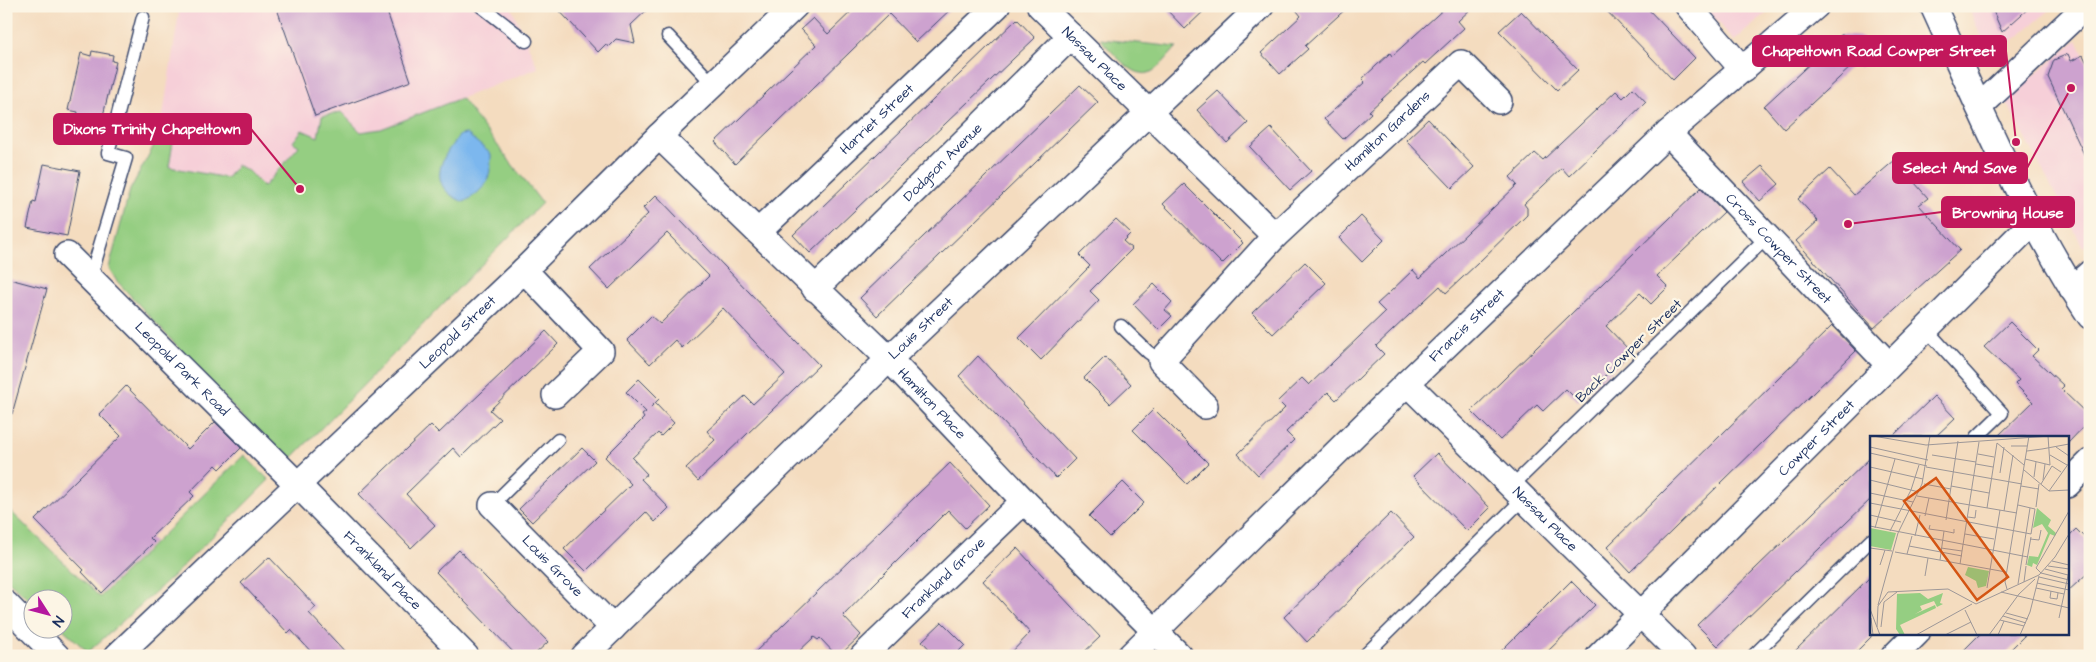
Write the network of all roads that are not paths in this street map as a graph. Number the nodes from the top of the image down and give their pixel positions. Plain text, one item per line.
1 (481, 6) edge
2 (795, 6) edge
3 (997, 6) edge
4 (1040, 6) edge
5 (1261, 6) edge
6 (1688, 6) edge
7 (1816, 6) edge
8 (1933, 6) edge
9 (2084, 13) edge
10 (143, 17) dead end
11 (668, 36) dead end
12 (1070, 36) junction
13 (526, 40) dead end
14 (1743, 70) junction
15 (713, 84) junction
16 (1499, 101) dead end
17 (1979, 108) junction
18 (1149, 112) junction
19 (1668, 133) junction
20 (659, 136) junction
21 (2034, 220) junction
22 (758, 232) junction
23 (1274, 236) junction
24 (1767, 238) junction
25 (67, 255) dead end
26 (524, 270) junction
27 (90, 279) junction
28 (2081, 281) edge
29 (815, 289) junction
30 (2090, 316) edge
31 (1121, 326) dead end
32 (1926, 330) junction
33 (889, 359) junction
34 (1160, 361) junction
35 (1890, 365) junction
36 (1407, 383) junction
37 (555, 395) dead end
38 (1205, 406) dead end
39 (1978, 436) edge
40 (558, 440) dead end
41 (2090, 462) edge
42 (2068, 484) edge
43 (298, 485) junction
44 (1518, 492) junction
45 (1024, 501) junction
46 (492, 505) joint
47 (1870, 541) edge
48 (6, 604) edge
49 (1642, 615) junction
50 (613, 628) junction
51 (1155, 631) junction
52 (1916, 634) edge
53 (57, 656) edge
54 (117, 656) edge
55 (466, 656) edge
56 (584, 656) edge
57 (863, 656) edge
58 (1130, 656) edge
59 (1180, 656) edge
60 (1364, 656) edge
61 (1599, 656) edge
62 (1683, 656) edge
63 (1753, 656) edge
64 (1894, 656) edge

1 - 13 lane
2 - 15 street, Leopold Street
3 - 22 street, Harriet Street
4 - 12 street, Nassau Place
5 - 18 street, Louis Street
6 - 14 street
7 - 14 street, Francis Street
8 - 17 street
9 - 17 street
10 - 27 lane
11 - 15 lane
12 - 18 street, Nassau Place
12 - 29 street, Dodgson Avenue
14 - 19 street, Francis Street
15 - 20 street, Leopold Street
16 - 23 street, Hamilton Gardens
17 - 21 street
18 - 23 street
18 - 33 street, Louis Street
19 - 24 street, Cross Cowper Street
19 - 36 street, Francis Street
20 - 22 street, Hamilton Place
20 - 26 street, Leopold Street
21 - 28 street
21 - 32 street, Cowper Street
22 - 29 street, Hamilton Place
23 - 34 street, Hamilton Gardens
24 - 35 street, Cross Cowper Street
24 - 44 lane, Back Cowper Street
25 - 27 street, Leopold Park Road
26 - 37 street
26 - 43 street, Leopold Street
27 - 43 street, Leopold Park Road
28 - 30 street
29 - 33 street, Hamilton Place
31 - 34 lane
32 - 35 street, Cowper Street
32 - 39 lane
33 - 45 street, Hamilton Place
33 - 50 street, Louis Street
34 - 38 street
35 - 49 street, Cowper Street
36 - 44 street, Nassau Place
36 - 51 street, Francis Street
40 - 46 lane
41 - 42 street
43 - 54 street, Leopold Street
43 - 55 street, Frankland Place
44 - 49 street, Nassau Place
44 - 60 lane, Back Cowper Street
45 - 51 street, Hamilton Place
45 - 57 street, Frankland Grove
46 - 50 street, Louis Grove
47 - 63 lane
48 - 53 street
49 - 61 street, Cowper Street
49 - 62 street, Nassau Place
50 - 56 street, Louis Street
51 - 58 street, Francis Street
51 - 59 street, Hamilton Place
52 - 64 street

